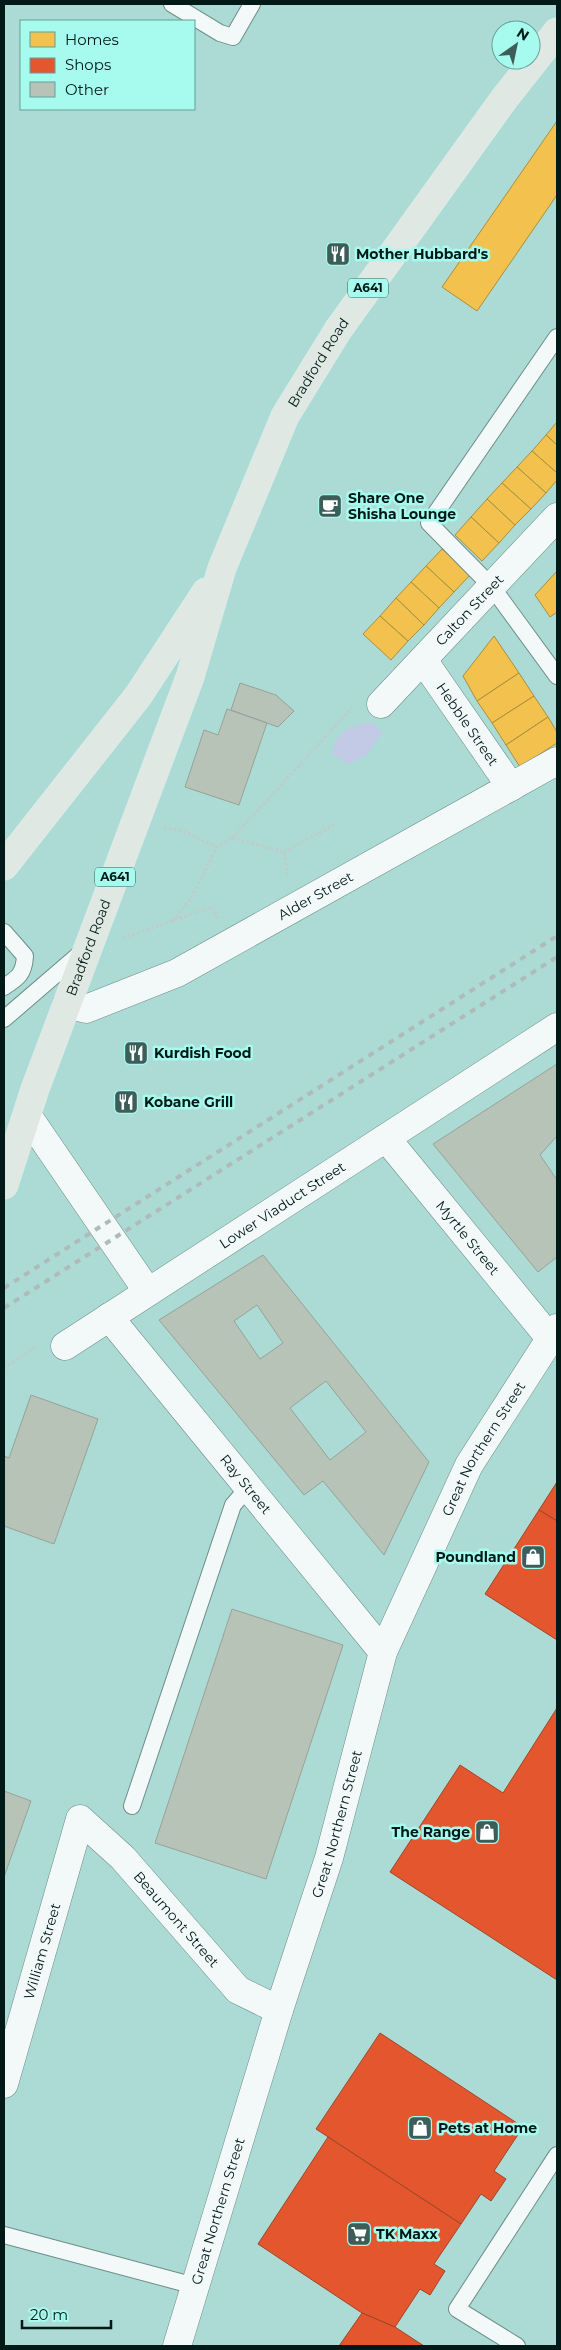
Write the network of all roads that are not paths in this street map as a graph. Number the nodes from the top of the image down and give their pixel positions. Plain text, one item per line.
1 (172, 4) edge
2 (252, 4) edge
3 (557, 32) edge
4 (557, 337) edge
5 (557, 517) edge
6 (222, 568) junction
7 (492, 587) junction
8 (423, 660) junction
9 (557, 676) edge
10 (381, 704) road end
11 (557, 761) edge
12 (511, 787) junction
13 (4, 866) edge
14 (4, 932) edge
15 (89, 947) junction
16 (4, 987) edge
17 (67, 1004) junction
18 (4, 1019) edge
19 (557, 1027) edge
20 (26, 1115) junction
21 (386, 1138) junction
22 (4, 1185) edge
23 (148, 1292) junction
24 (109, 1317) junction
25 (553, 1333) edge
26 (65, 1346) road end
27 (248, 1488) junction
28 (383, 1652) junction
29 (132, 1806) dead end
30 (80, 1819) joint
31 (279, 2010) junction
32 (4, 2084) edge
33 (557, 2155) edge
34 (4, 2235) edge
35 (195, 2286) junction
36 (177, 2346) edge
37 (517, 2346) edge

1 - 2 lane
3 - 6 main road, Bradford Road / A641
4 - 7 lane
5 - 7 street, Calton Street
6 - 13 main road, Bradford Road / A641
6 - 15 main road, Bradford Road / A641
7 - 8 street, Calton Street
7 - 9 lane
8 - 10 street, Calton Street
8 - 12 street, Hebble Street
11 - 12 street, Alder Street
12 - 17 street, Alder Street
14 - 16 lane
15 - 17 main road, Bradford Road / A641
15 - 18 lane
17 - 20 main road, Bradford Road / A641
19 - 21 street, Lower Viaduct Street
20 - 22 main road, Bradford Road / A641
20 - 23 street
21 - 23 street, Lower Viaduct Street
21 - 25 street, Myrtle Street
23 - 24 street, Lower Viaduct Street
24 - 26 street, Lower Viaduct Street
24 - 27 street, Ray Street
25 - 28 street, Great Northern Street
27 - 28 street, Ray Street
27 - 29 lane
28 - 31 street, Great Northern Street
30 - 31 street, Beaumont Street
30 - 32 street, William Street
31 - 35 street, Great Northern Street
33 - 37 lane
34 - 35 lane
35 - 36 street, Great Northern Street

